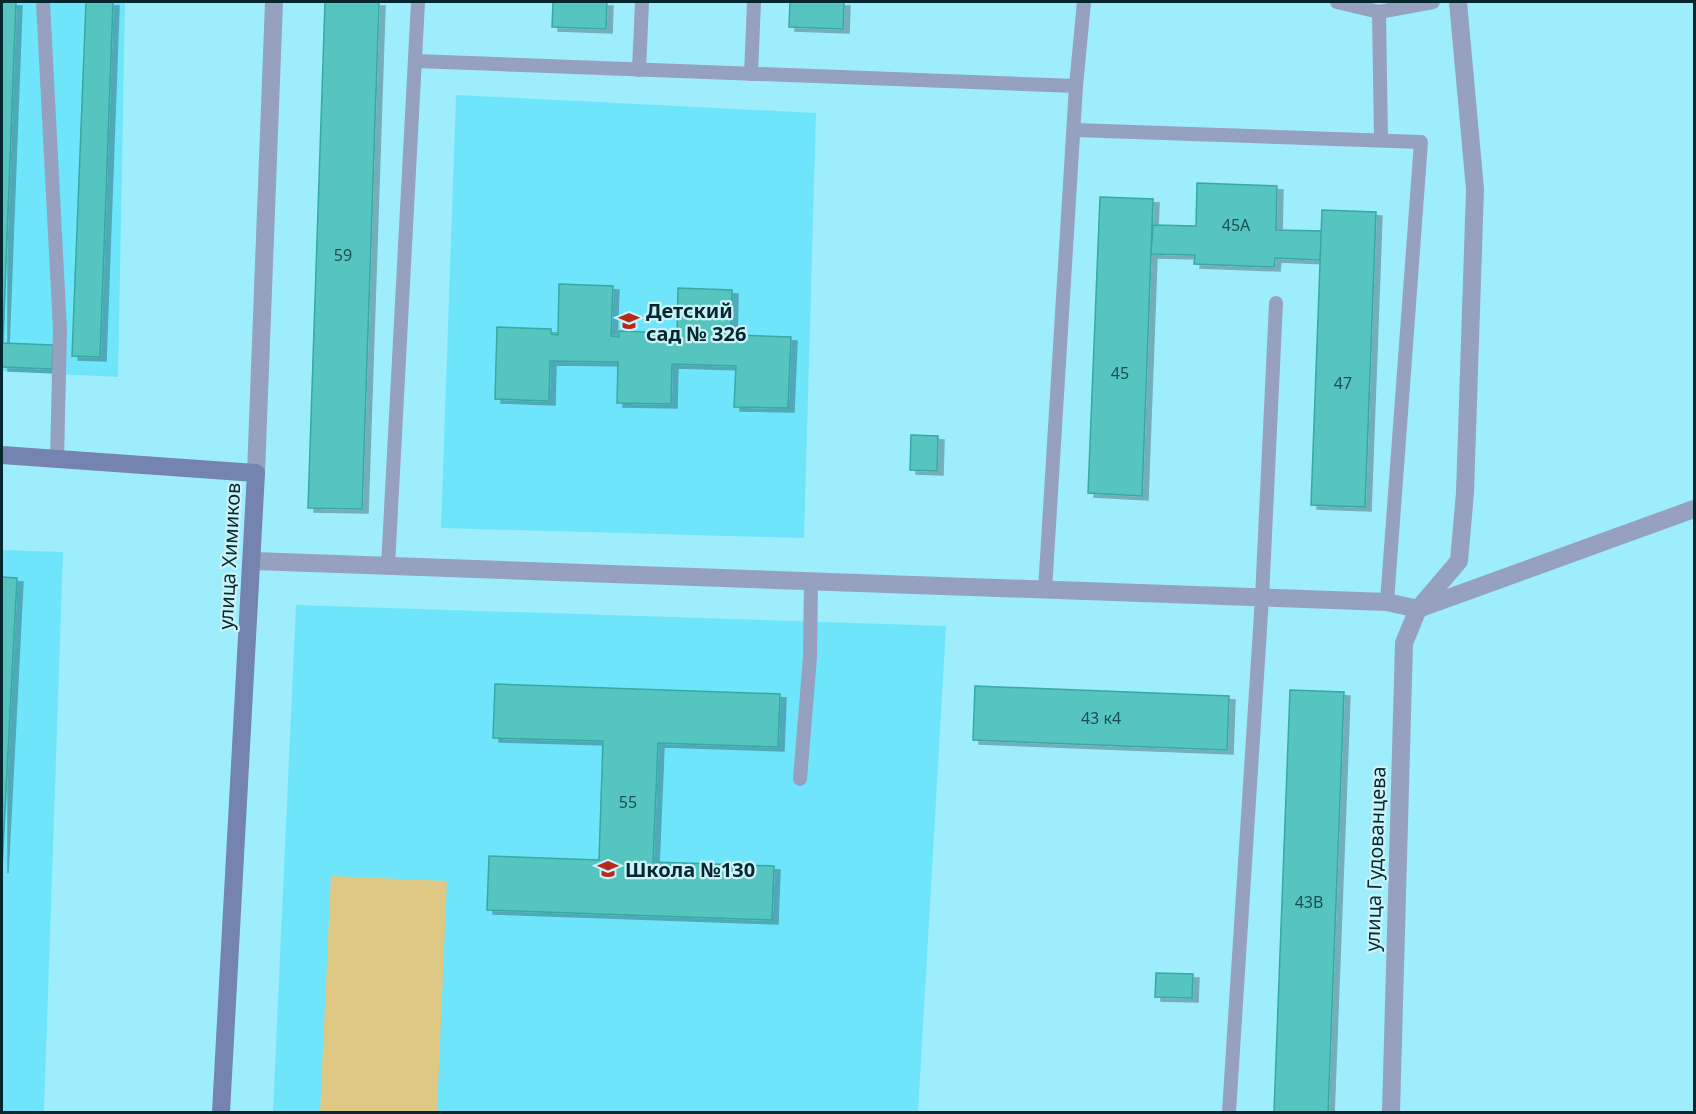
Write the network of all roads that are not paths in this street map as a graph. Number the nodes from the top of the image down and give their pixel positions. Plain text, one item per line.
1 (43, 2) edge
2 (274, 2) edge
3 (418, 2) edge
4 (642, 2) edge
5 (754, 2) edge
6 (1084, 2) edge
7 (1337, 2) edge
8 (1433, 2) edge
9 (1458, 2) edge
10 (1379, 12) junction
11 (416, 61) junction
12 (639, 70) junction
13 (751, 74) junction
14 (1076, 86) junction
15 (1075, 130) junction
16 (1381, 140) junction
17 (1276, 303) dead end
18 (2, 455) edge
19 (57, 460) junction
20 (256, 473) junction
21 (1695, 509) edge
22 (252, 561) junction
23 (388, 566) junction
24 (811, 581) junction
25 (1045, 590) junction
26 (1262, 597) junction
27 (1387, 602) junction
28 (1418, 609) junction
29 (800, 779) dead end
30 (221, 1113) edge
31 (1229, 1113) edge
32 (1391, 1113) edge

1 - 19 lane
2 - 20 street, улица Химиков
3 - 11 lane
4 - 12 lane
5 - 13 lane
6 - 14 lane
7 - 10 lane
8 - 10 lane
9 - 28 street, улица Гудованцева
10 - 16 lane
11 - 12 lane
11 - 23 lane
12 - 13 lane
13 - 14 lane
14 - 15 lane
15 - 16 lane
15 - 25 lane
16 - 27 lane
17 - 26 lane
18 - 19 street
19 - 20 street
20 - 22 street, улица Химиков
21 - 28 street
22 - 23 street
22 - 30 street, улица Химиков
23 - 24 street
24 - 25 street
24 - 29 lane
25 - 26 street
26 - 27 street
26 - 31 lane
27 - 28 street
28 - 32 street, улица Гудованцева

